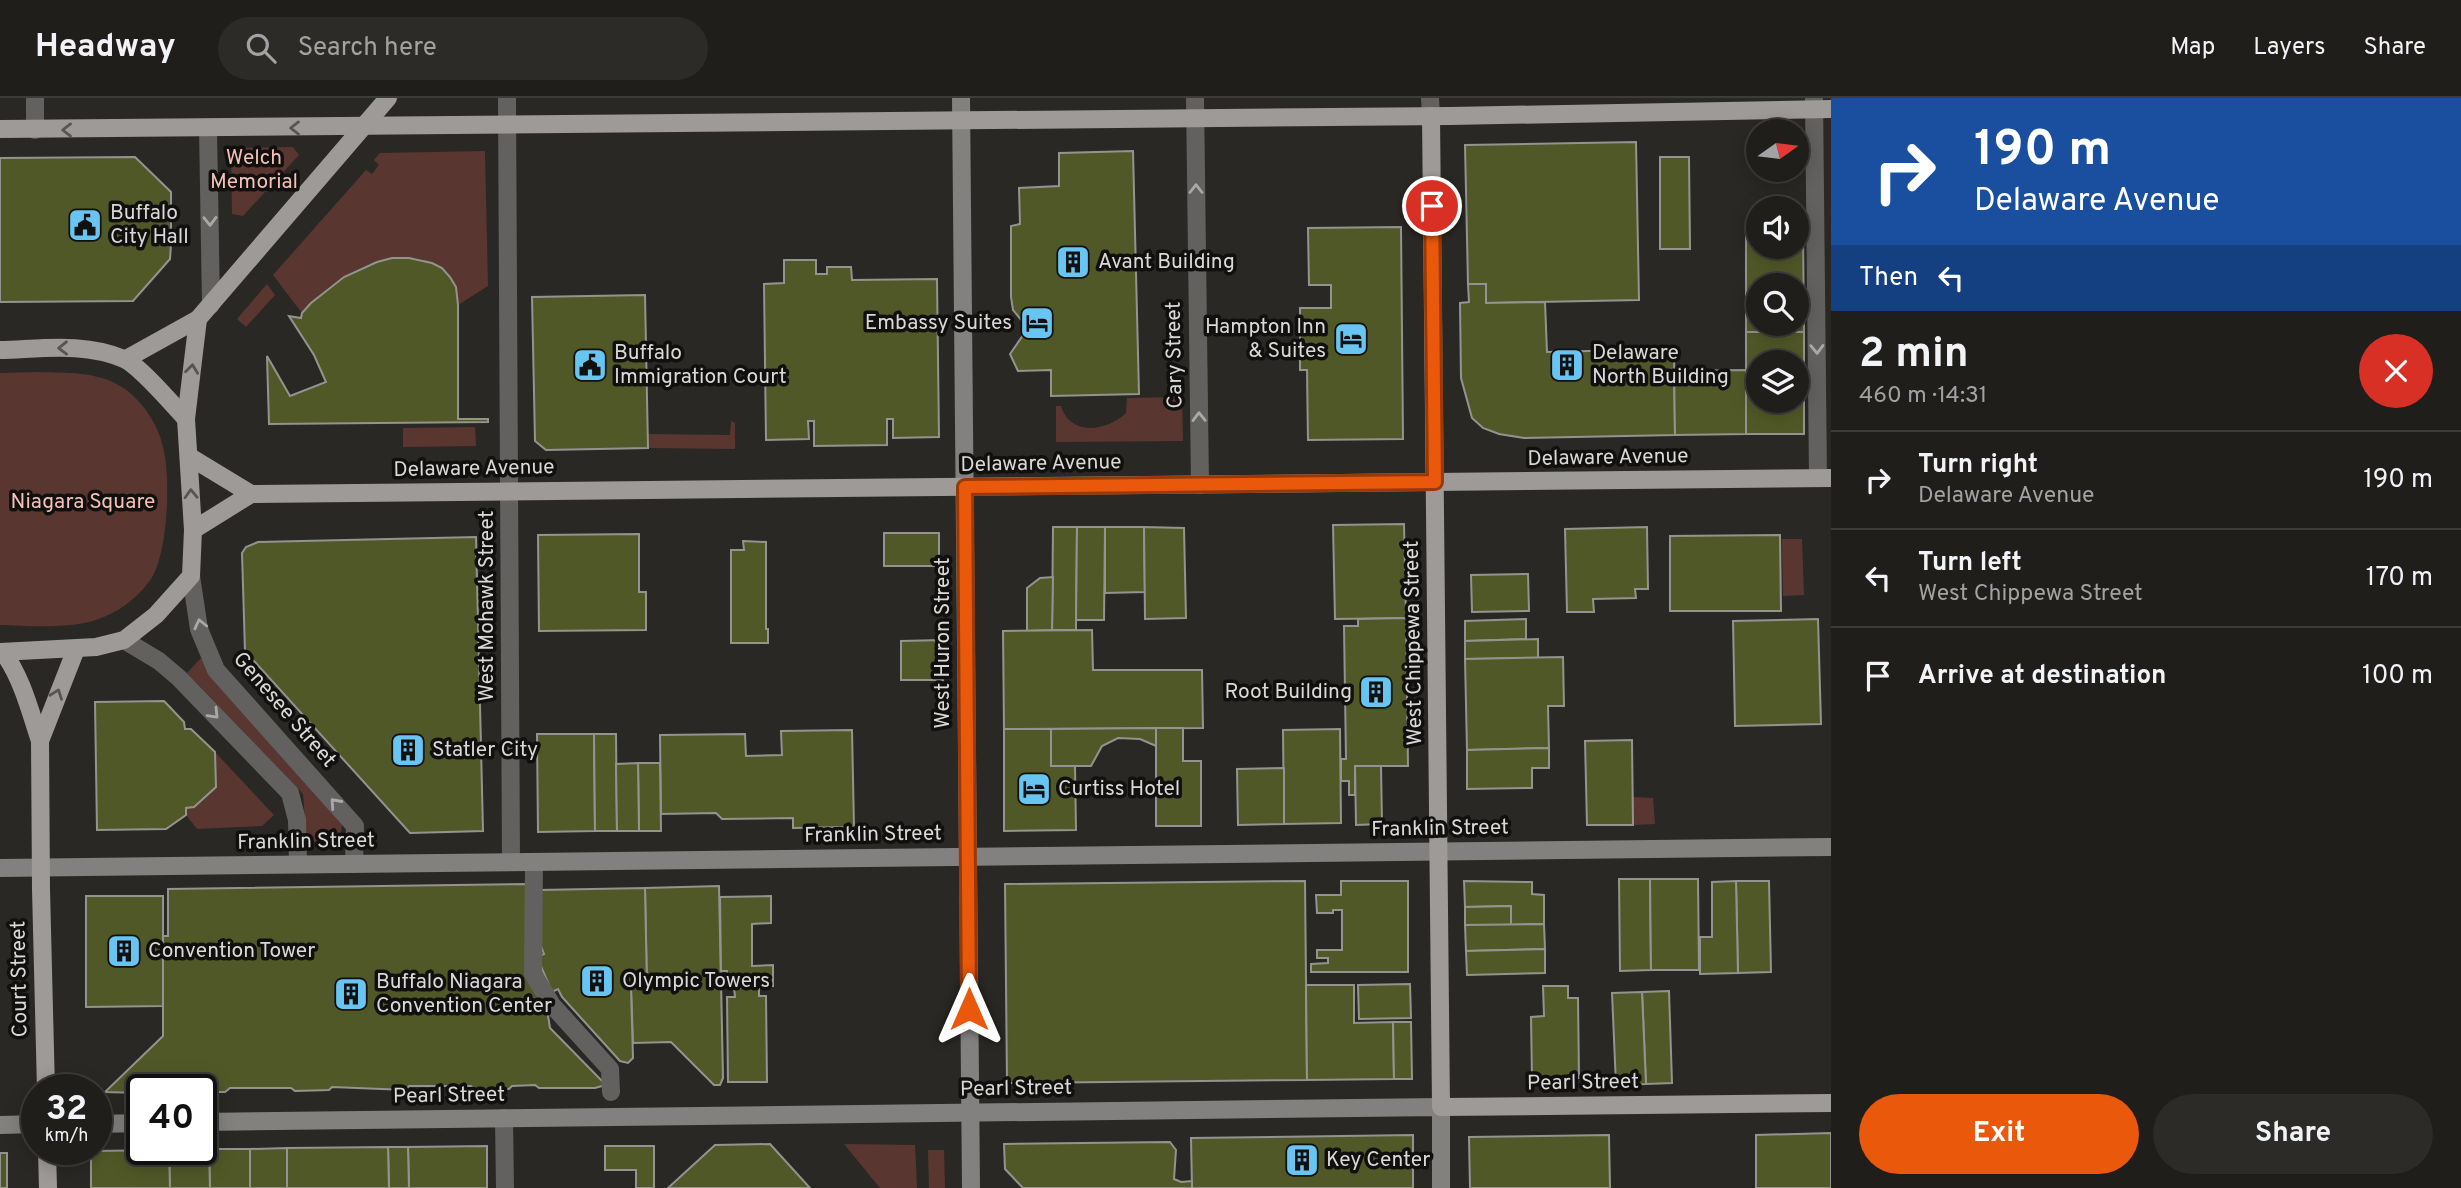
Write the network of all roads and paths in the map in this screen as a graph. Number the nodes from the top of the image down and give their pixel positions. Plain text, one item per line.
1 (35, 98) edge
2 (388, 98) edge
3 (507, 98) edge
4 (961, 98) edge
5 (1195, 98) edge
6 (1820, 105) edge
7 (1431, 107) edge
8 (1195, 117) junction
9 (961, 120) junction
10 (509, 126) junction
11 (363, 127) junction
12 (208, 128) junction
13 (0, 129) edge
14 (35, 130) junction
15 (211, 305) junction
16 (198, 319) junction
17 (0, 350) edge
18 (125, 359) junction
19 (187, 419) junction
20 (190, 457) junction
21 (1825, 478) edge
22 (1435, 482) junction
23 (1199, 485) junction
24 (965, 487) junction
25 (509, 491) junction
26 (251, 494) junction
27 (193, 530) junction
28 (191, 576) junction
29 (124, 640) junction
30 (76, 649) junction
31 (1, 652) edge
32 (40, 741) junction
33 (1831, 847) edge
34 (1438, 852) junction
35 (968, 857) junction
36 (511, 862) junction
37 (534, 862) junction
38 (298, 864) junction
39 (354, 864) junction
40 (40, 867) junction
41 (0, 868) edge
42 (46, 1074) edge
43 (611, 1092) dead end
44 (1831, 1103) edge
45 (1441, 1107) junction
46 (971, 1112) junction
47 (504, 1118) junction
48 (217, 1122) edge
49 (21, 1124) edge
50 (0, 1125) edge
51 (47, 1165) edge
52 (48, 1188) edge
53 (505, 1188) edge
54 (971, 1188) edge
55 (1441, 1188) edge

1 - 14 street
2 - 11 main road
3 - 10 street, West Mohawk Street
4 - 9 street, West Huron Street
5 - 8 street, Cary Street
6 - 7 main road
6 -> 21 street
7 - 8 main road
7 - 22 main road, West Chippewa Street
8 - 9 main road
23 -> 8 street, Cary Street
9 - 10 main road
9 - 24 street, West Huron Street
10 - 11 main road
10 - 25 street, West Mohawk Street
11 -> 12 main road
11 - 15 main road
12 -> 14 main road
12 -> 15 street
13 - 14 main road
15 - 16 main road
16 - 18 main road
19 -> 16 main road
18 -> 17 main road
18 - 19 main road
19 - 20 main road
20 - 26 main road
27 -> 20 main road
21 - 22 main road, Delaware Avenue
22 - 23 main road, Delaware Avenue
22 - 34 main road, West Chippewa Street
23 - 24 main road, Delaware Avenue
24 - 25 main road, Delaware Avenue
24 - 35 street, West Huron Street
25 - 26 main road, Delaware Avenue
25 - 36 street, West Mohawk Street
26 - 27 main road
27 - 28 main road
28 - 29 main road
39 -> 28 street, Genesee Street
29 - 30 main road
29 -> 38 street
30 - 31 main road
32 -> 30 main road, Court Street
31 - 32 main road, Court Street
32 - 40 main road, Court Street
33 - 34 street, Franklin Street
34 - 35 street, Franklin Street
34 - 45 main road, West Chippewa Street
35 - 37 street, Franklin Street
35 - 46 street, West Huron Street
36 - 37 street, Franklin Street
36 - 39 street, Franklin Street
37 - 43 street
38 - 39 street, Franklin Street
38 - 40 street, Franklin Street
40 - 41 street, Franklin Street
40 - 42 main road, Court Street
44 - 45 main road, Pearl Street
45 - 46 street, Pearl Street
45 - 55 street, West Chippewa Street
46 - 47 street, Pearl Street
46 - 54 street, West Huron Street
47 - 48 street, Pearl Street
47 - 53 street
49 - 50 street
51 - 52 main road

